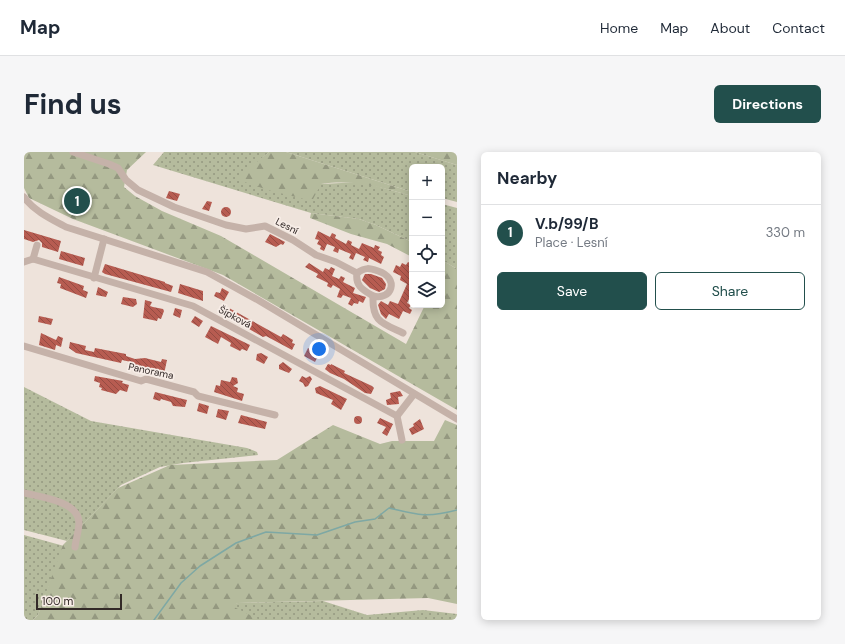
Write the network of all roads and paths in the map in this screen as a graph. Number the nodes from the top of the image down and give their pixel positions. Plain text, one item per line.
1 (73, 152) edge
2 (24, 197) edge
3 (104, 239) junction
4 (37, 245) dead end
5 (33, 260) junction
6 (24, 262) edge
7 (357, 273) junction
8 (94, 278) junction
9 (373, 296) junction
10 (403, 332) dead end
11 (24, 346) edge
12 (414, 394) junction
13 (275, 415) dead end
14 (397, 416) junction
15 (457, 419) edge
16 (402, 440) dead end
17 (24, 493) edge
18 (75, 547) dead end

1 - 7 street, Lesní
2 - 3 street
3 - 8 street
3 - 12 street
4 - 5 street
5 - 6 street, Šípková
5 - 8 street, Šípková
7 - 9 street
7 - 9 street
8 - 14 street, Šípková
9 - 10 street
11 - 13 street, Panorama
12 - 14 street
12 - 15 street
14 - 16 street
17 - 18 street

